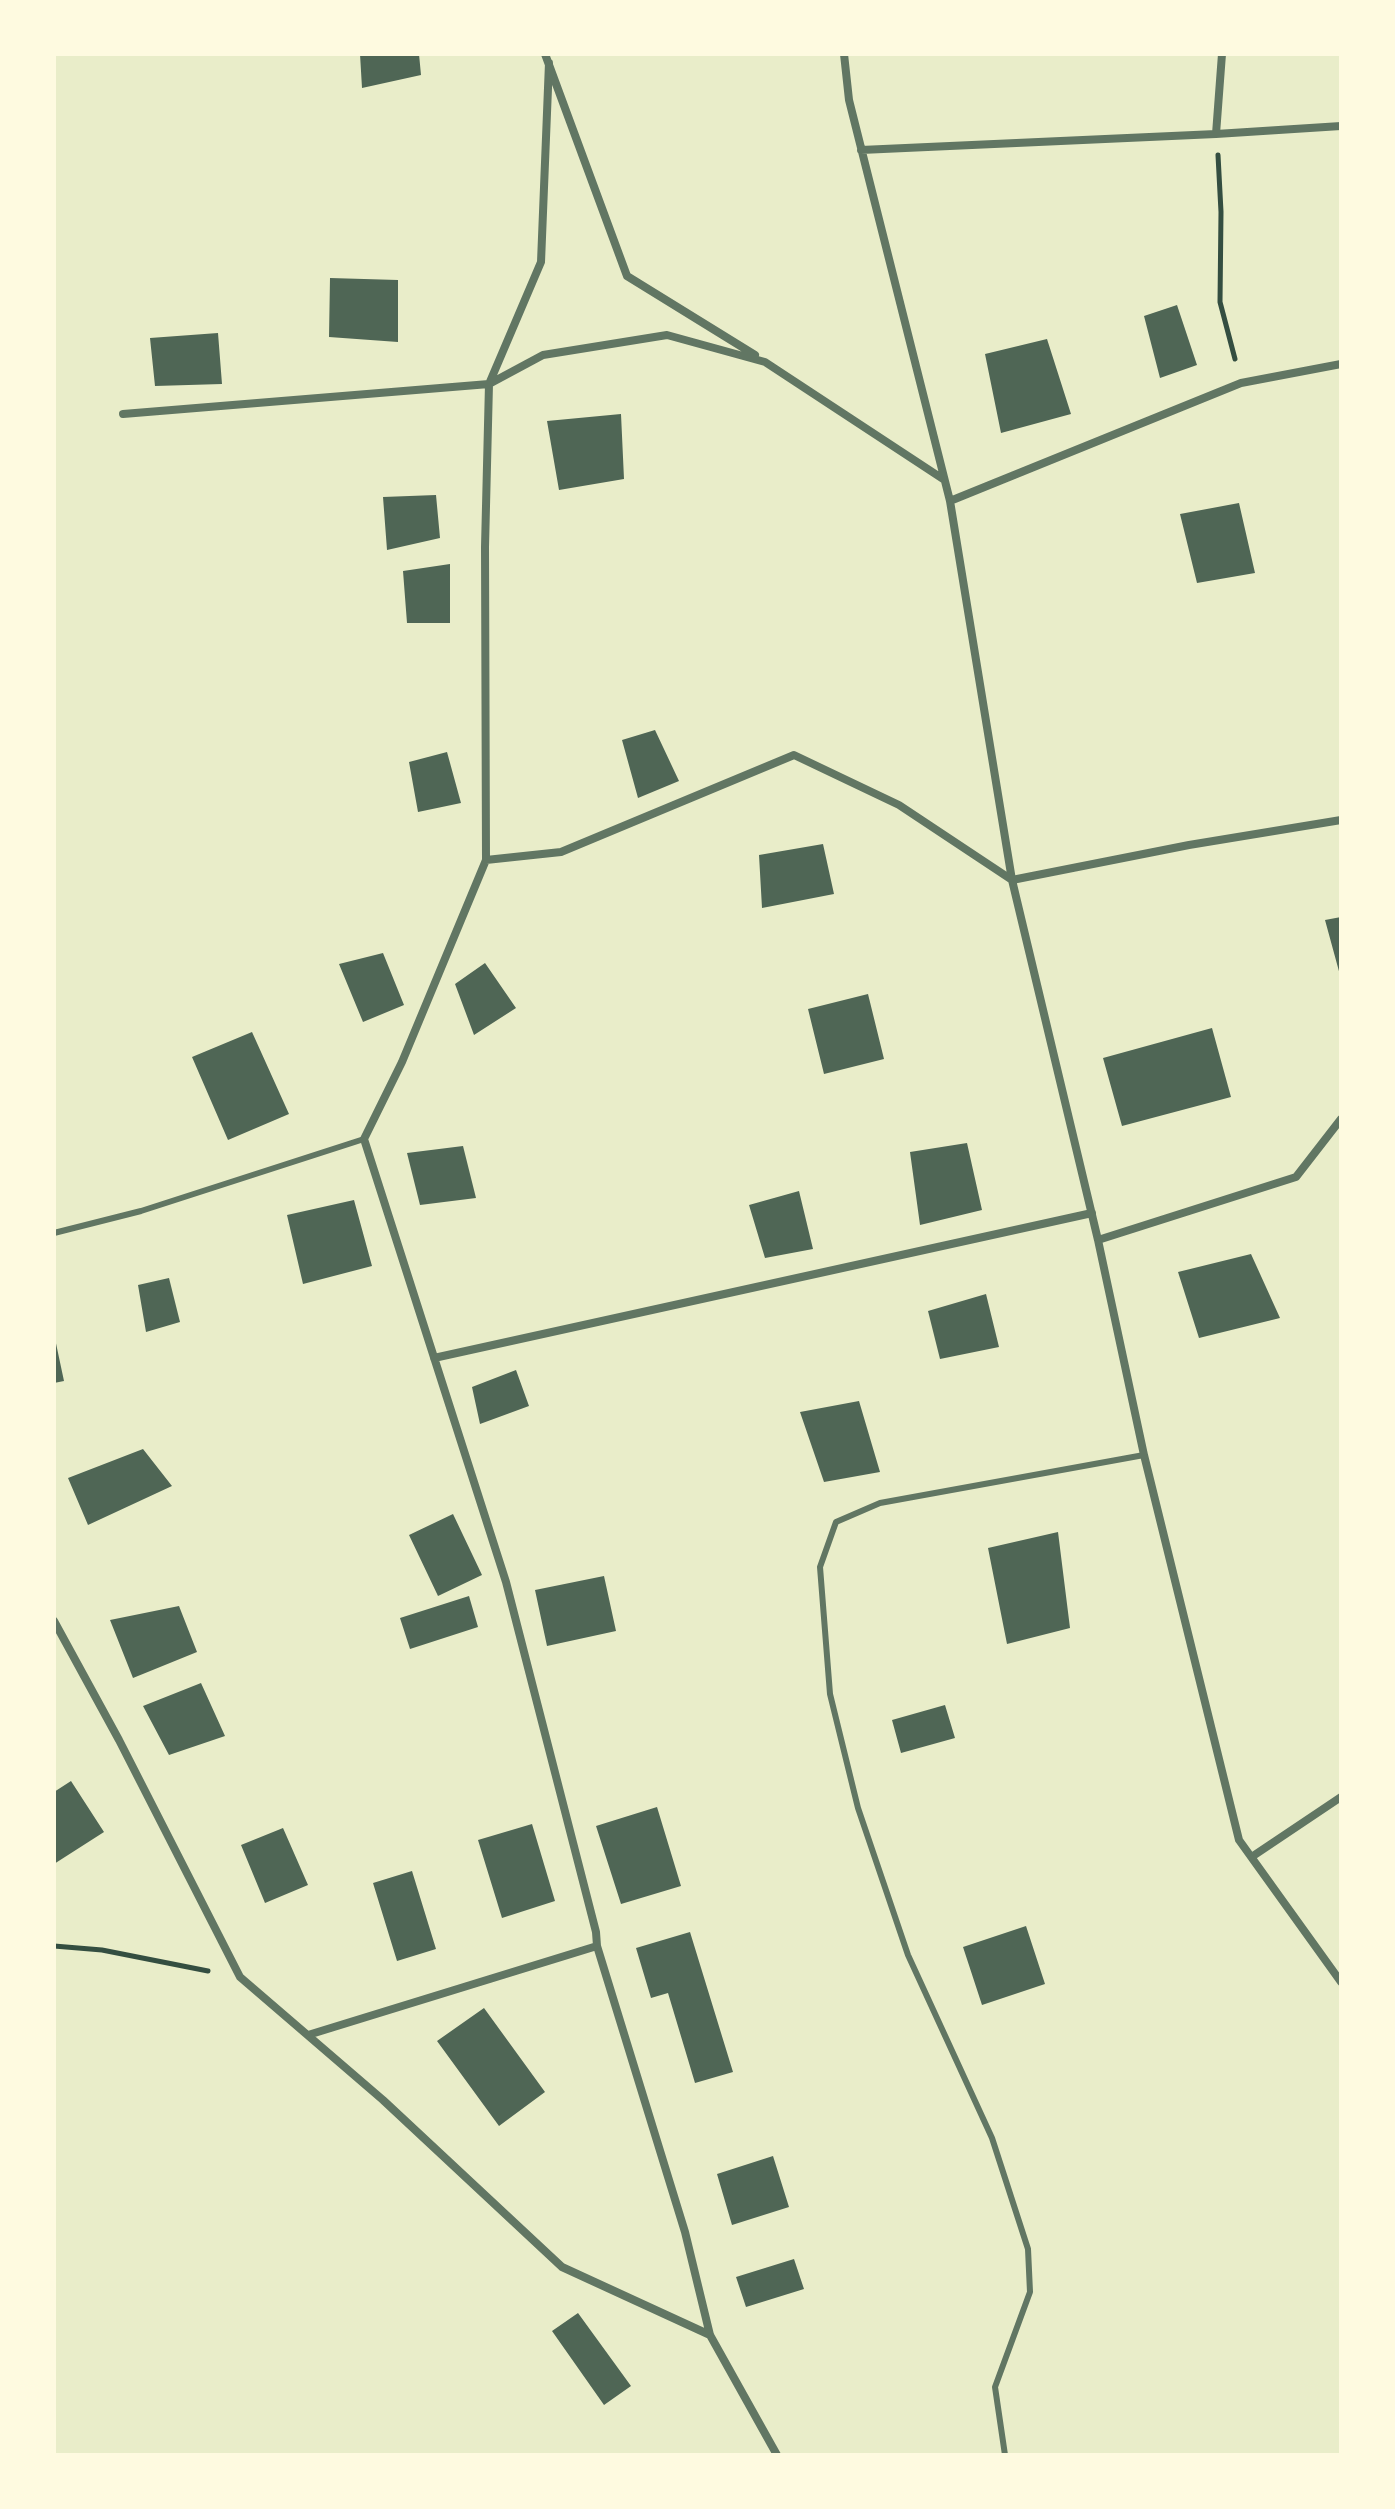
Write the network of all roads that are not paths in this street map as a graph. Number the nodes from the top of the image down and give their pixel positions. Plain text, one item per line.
1 (844, 54) edge
2 (1222, 54) edge
3 (547, 59) edge
4 (1341, 126) edge
5 (1216, 134) junction
6 (861, 150) junction
7 (765, 362) junction
8 (1341, 364) edge
9 (489, 384) junction
10 (123, 414) dead end
11 (943, 479) junction
12 (950, 501) junction
13 (1341, 820) edge
14 (486, 860) junction
15 (1012, 880) junction
16 (1341, 1119) edge
17 (364, 1139) junction
18 (1092, 1213) junction
19 (54, 1233) edge
20 (1098, 1240) junction
21 (434, 1358) junction
22 (1144, 1455) junction
23 (55, 1621) edge
24 (1341, 1797) edge
25 (1253, 1856) junction
26 (597, 1946) junction
27 (1341, 1982) edge
28 (308, 2035) junction
29 (710, 2335) junction
30 (777, 2455) edge
31 (1005, 2455) edge

1 - 6 street
2 - 5 street
3 - 7 street
3 - 9 street
4 - 5 street
5 - 6 street
6 - 11 street
7 - 9 street
7 - 11 street
8 - 12 street
9 - 10 street
9 - 14 street
11 - 12 street
12 - 15 street
13 - 15 street
14 - 15 street
14 - 17 street
15 - 18 street
16 - 20 street
17 - 19 lane
17 - 21 street
18 - 20 street
18 - 21 street
20 - 22 street
21 - 26 street
22 - 25 street
22 - 31 lane
23 - 28 street
24 - 25 street
25 - 27 street
26 - 28 street
26 - 29 street
28 - 29 street
29 - 30 street

